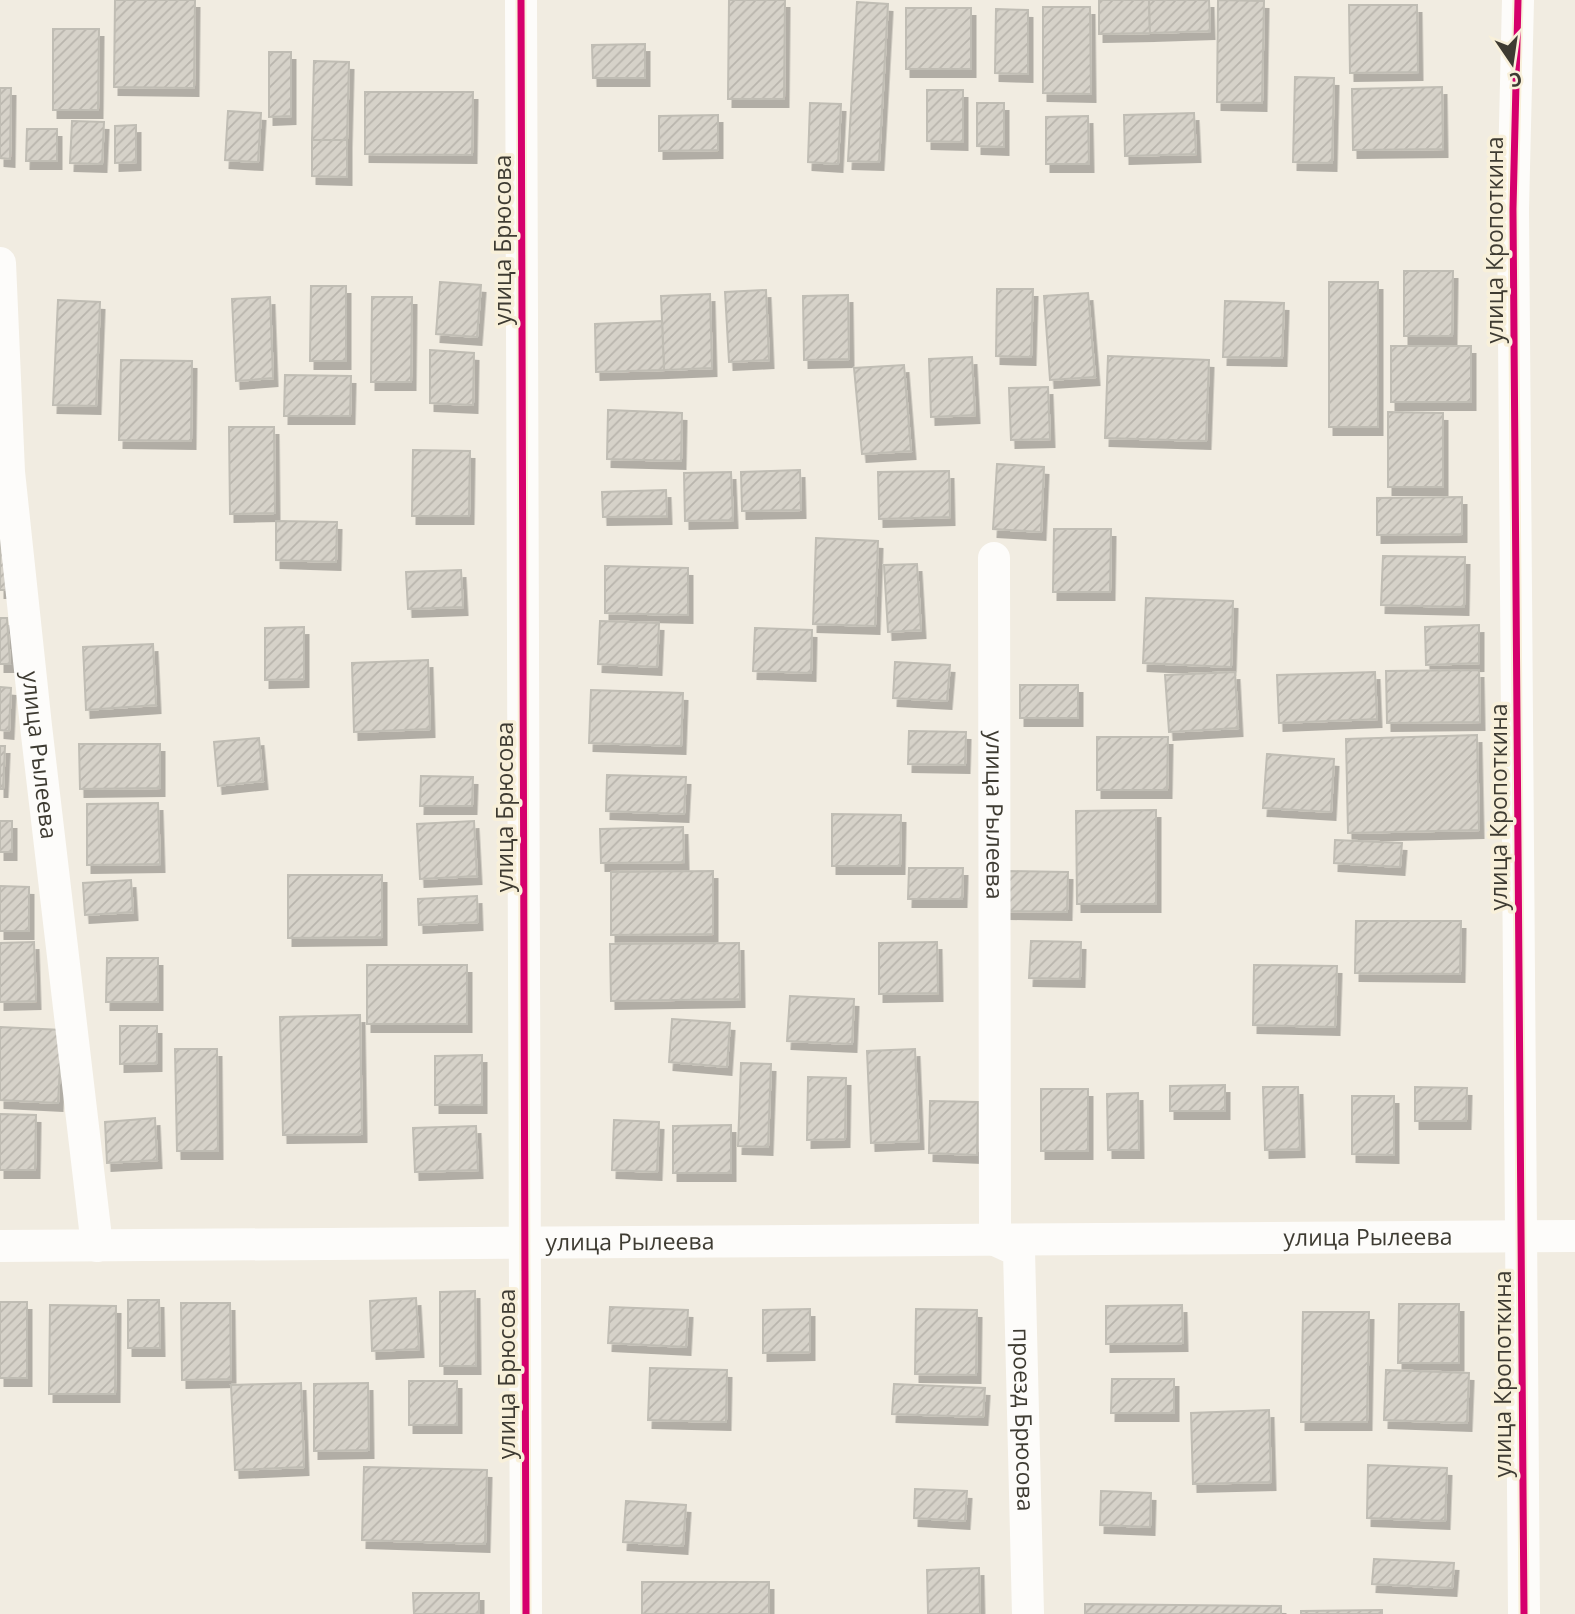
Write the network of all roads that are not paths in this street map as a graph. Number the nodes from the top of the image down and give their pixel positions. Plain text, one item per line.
1 (521, 0) edge
2 (1518, 0) edge
3 (0, 263) edge
4 (995, 558) dead end
5 (1575, 1236) edge
6 (1521, 1237) junction
7 (995, 1240) junction
8 (526, 1243) junction
9 (0, 1246) edge
10 (97, 1246) junction
11 (526, 1614) edge
12 (1028, 1614) edge
13 (1524, 1614) edge

1 - 8 street, улица Брюсова
2 - 6 street, улица Кропоткина
3 - 10 street, улица Рылеева
4 - 7 street, улица Рылеева
5 - 6 street, улица Рылеева
6 - 7 street, улица Рылеева
6 - 13 street, улица Кропоткина
7 - 8 street, улица Рылеева
7 - 12 street, проезд Брюсова
8 - 10 street, улица Рылеева
8 - 11 street, улица Брюсова
9 - 10 street, улица Рылеева

